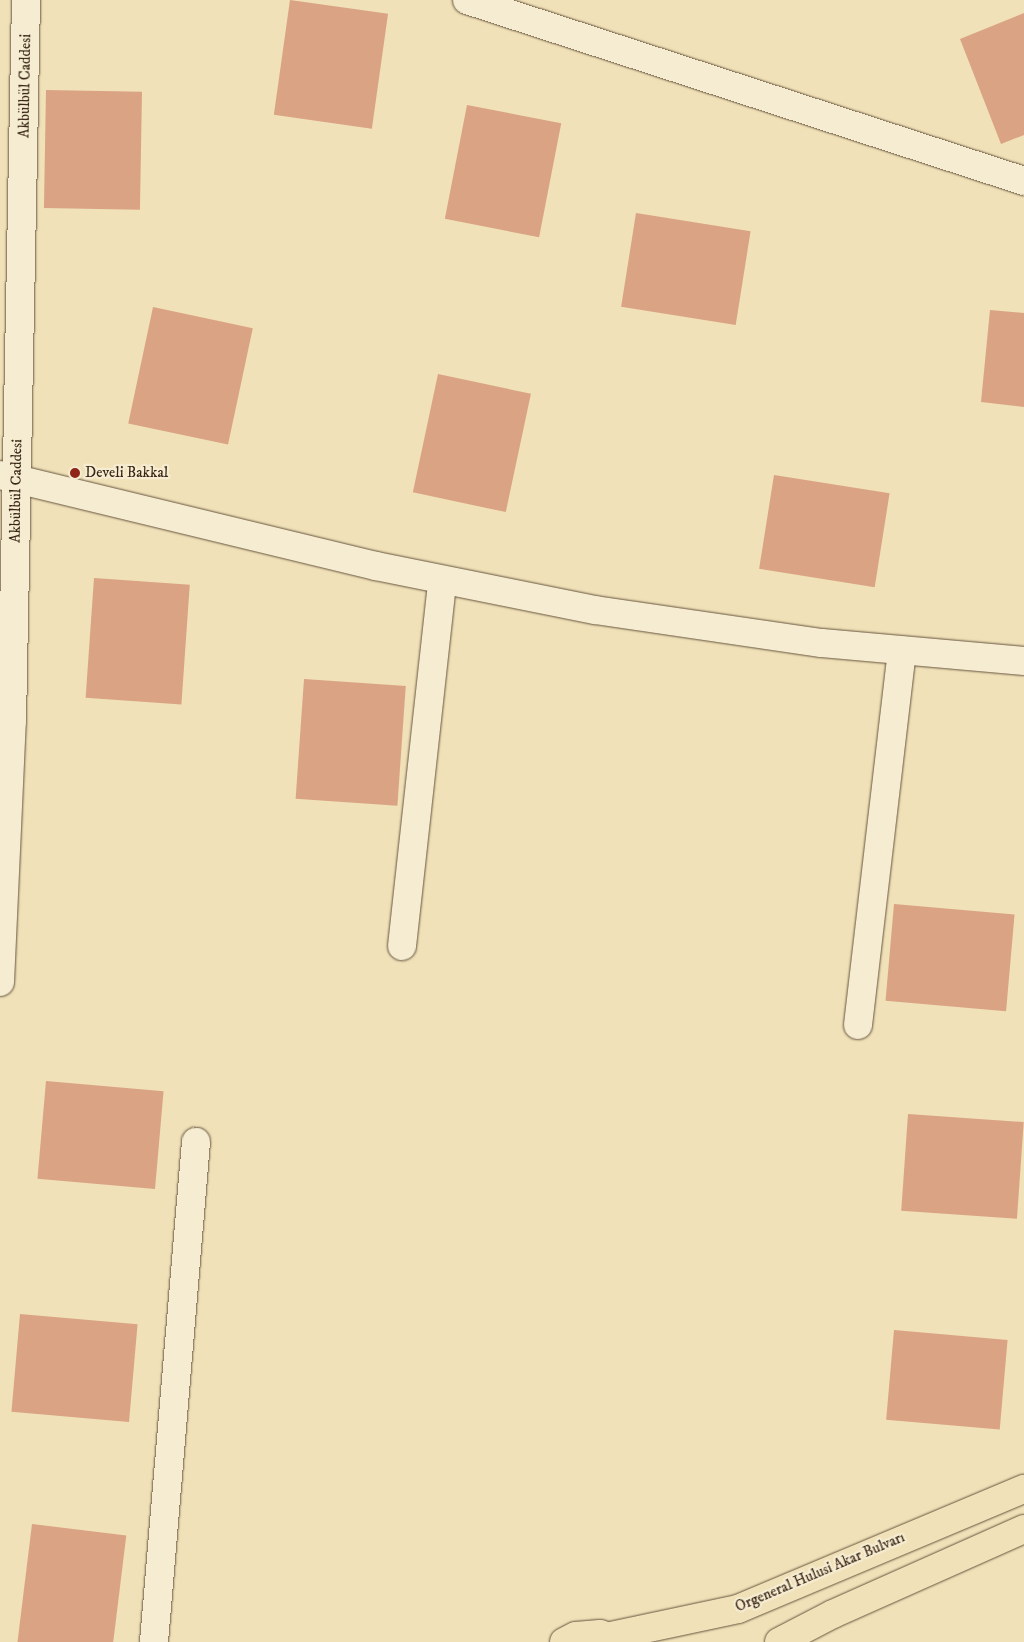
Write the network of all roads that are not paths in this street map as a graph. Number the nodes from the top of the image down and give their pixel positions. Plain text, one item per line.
1 (26, 0) edge
2 (467, 0) edge
3 (1024, 181) edge
4 (8, 477) edge
5 (442, 581) junction
6 (902, 651) junction
7 (1024, 661) edge
8 (402, 946) dead end
9 (0, 982) edge
10 (858, 1026) dead end
11 (196, 1142) dead end
12 (1024, 1489) edge
13 (1024, 1529) edge
14 (618, 1639) edge
15 (154, 1642) edge
16 (564, 1642) edge
17 (779, 1642) edge

1 - 4 street, Akbülbül Caddesi
2 - 3 street
4 - 5 street
4 - 9 street, Akbülbül Caddesi
5 - 6 street
5 - 8 street
6 - 7 street
6 - 10 street
11 - 15 street
12 - 14 main road, Orgeneral Hulusi Akar Bulvarı
13 - 17 main road
14 - 16 main road, Orgeneral Hulusi Akar Bulvarı

